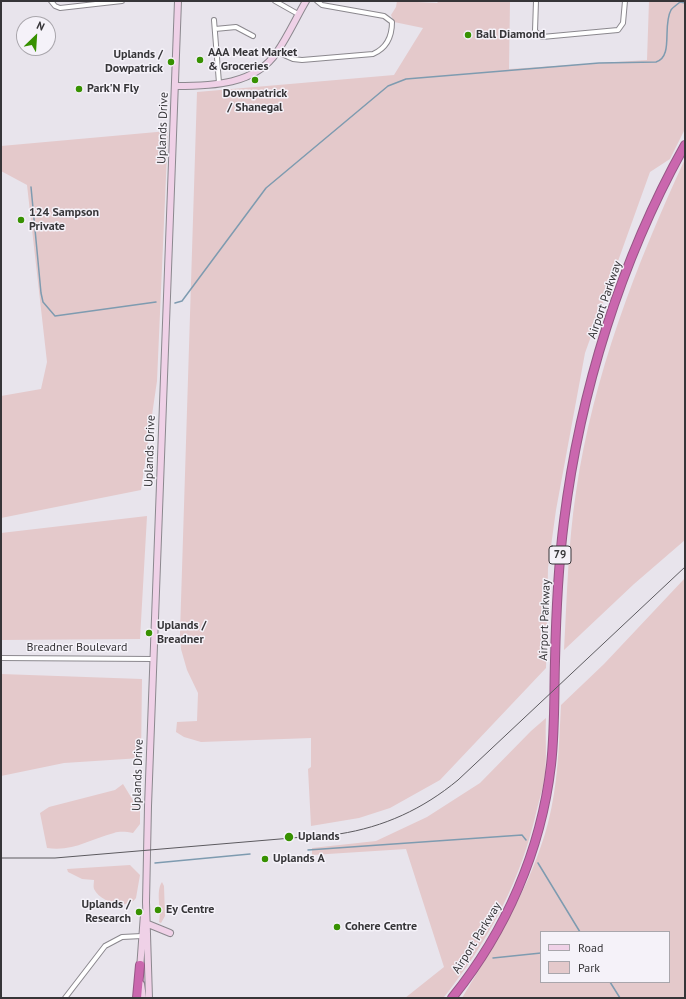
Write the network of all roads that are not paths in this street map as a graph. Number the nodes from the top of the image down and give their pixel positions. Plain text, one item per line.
1 (51, 1) edge
2 (122, 1) edge
3 (178, 1) edge
4 (274, 1) edge
5 (306, 1) edge
6 (317, 1) edge
7 (536, 1) edge
8 (625, 1) edge
9 (298, 14) junction
10 (214, 20) dead end
11 (215, 29) junction
12 (252, 36) dead end
13 (277, 52) junction
14 (219, 83) junction
15 (176, 86) junction
16 (685, 145) edge
17 (1, 658) edge
18 (153, 659) junction
19 (146, 902) junction
20 (148, 924) junction
21 (170, 933) dead end
22 (142, 936) junction
23 (140, 965) junction
24 (65, 998) edge
25 (137, 998) edge
26 (143, 998) edge
27 (149, 998) edge
28 (452, 998) edge

1 - 2 street
3 - 15 main road, Uplands Drive
4 - 9 street
5 - 9 main road
6 - 13 street
7 - 8 street
9 - 13 main road
10 - 11 street
11 - 12 street
11 - 14 street
13 - 14 main road
14 - 15 main road
15 - 18 main road, Uplands Drive
16 - 28 highway, Airport Parkway / 79
17 - 18 street, Breadner Boulevard
18 - 19 main road, Uplands Drive
19 - 20 main road, Uplands Drive
19 - 22 main road, Uplands Drive
20 - 21 main road
20 - 27 main road, Uplands Drive
22 - 23 main road, Uplands Drive
22 - 24 street
23 - 25 highway
23 - 26 main road, Uplands Drive

